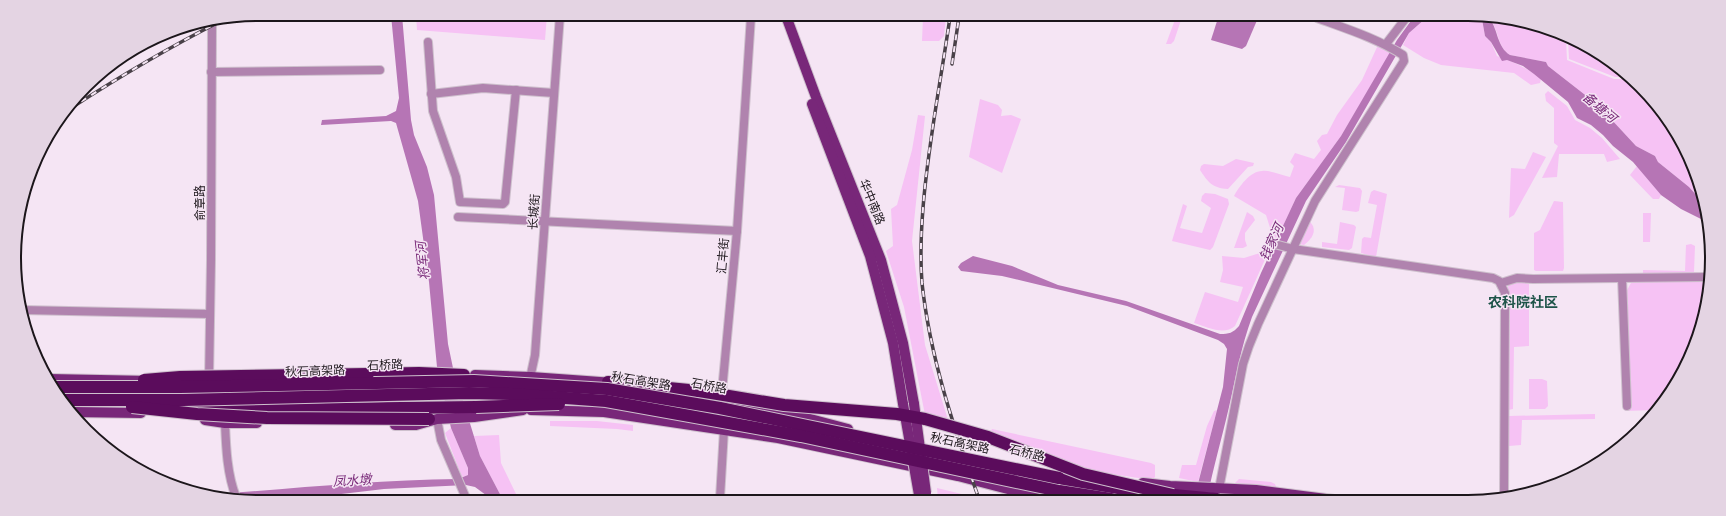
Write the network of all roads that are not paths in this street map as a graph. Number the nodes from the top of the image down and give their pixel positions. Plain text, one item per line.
1 (560, 21) edge
2 (751, 21) edge
3 (782, 21) edge
4 (788, 21) edge
5 (1325, 21) edge
6 (1404, 21) edge
7 (212, 26) edge
8 (428, 42) dead end
9 (1386, 44) junction
10 (380, 70) dead end
11 (211, 72) junction
12 (516, 90) junction
13 (554, 92) junction
14 (432, 94) junction
15 (458, 217) dead end
16 (545, 223) junction
17 (737, 231) junction
18 (1271, 243) dead end
19 (1293, 249) junction
20 (1704, 277) edge
21 (1622, 278) junction
22 (1501, 283) junction
23 (27, 310) edge
24 (210, 314) junction
25 (433, 375) junction
26 (461, 375) joint
27 (530, 377) junction
28 (55, 380) edge
29 (209, 382) junction
30 (608, 382) junction
31 (59, 387) edge
32 (59, 387) edge
33 (606, 401) junction
34 (70, 402) edge
35 (70, 402) edge
36 (721, 402) junction
37 (70, 403) edge
38 (182, 405) junction
39 (1627, 406) dead end
40 (523, 410) junction
41 (78, 412) edge
42 (437, 419) junction
43 (225, 423) junction
44 (724, 430) junction
45 (1217, 492) edge
46 (1504, 492) edge
47 (235, 494) edge
48 (464, 494) edge
49 (720, 495) edge
50 (922, 495) edge
51 (922, 495) edge
52 (1030, 495) edge
53 (1087, 495) edge
54 (1174, 495) junction
55 (1295, 495) edge

1 - 13 street, 长城街
2 - 17 street, 汇丰街
3 - 50 main road, 华中南路, bridge
4 - 51 main road, 华中南路, bridge
5 - 9 street
6 - 9 street
7 - 11 street, 俞章路
8 - 14 street
9 - 19 street
10 - 11 street
11 - 24 street, 俞章路
12 - 13 street
12 - 14 street
12 - 14 street
13 - 16 street, 长城街
15 - 16 street
16 - 17 street
16 - 27 street, 长城街
17 - 36 street, 汇丰街
18 - 19 street
19 - 22 street
19 - 45 street
20 - 21 street
21 - 22 street
21 - 39 street
22 - 46 street
23 - 24 street
24 - 29 street, 俞章路
25 - 26 highway
25 - 29 main road, 石桥路
25 - 31 highway, bridge
26 - 27 main road, 石桥路
27 - 30 main road, 石桥路
27 - 40 street, 长城街
28 - 29 main road, 石桥路
30 - 36 main road, 石桥路
30 - 54 highway, bridge
32 - 54 highway, 秋石高架路, bridge
33 - 34 highway, 秋石高架路, bridge
33 - 38 highway, bridge
33 - 53 highway, 秋石高架路, bridge
35 - 38 main road
36 - 44 street, 汇丰街
36 - 45 main road, 石桥路
37 - 42 highway, bridge
38 - 40 main road
40 - 42 main road
40 - 44 main road
41 - 43 main road
42 - 43 main road
42 - 48 street
43 - 47 street
44 - 49 street, 汇丰街
44 - 52 main road
45 - 54 highway, 秋石高架路
45 - 55 main road, 石桥路

